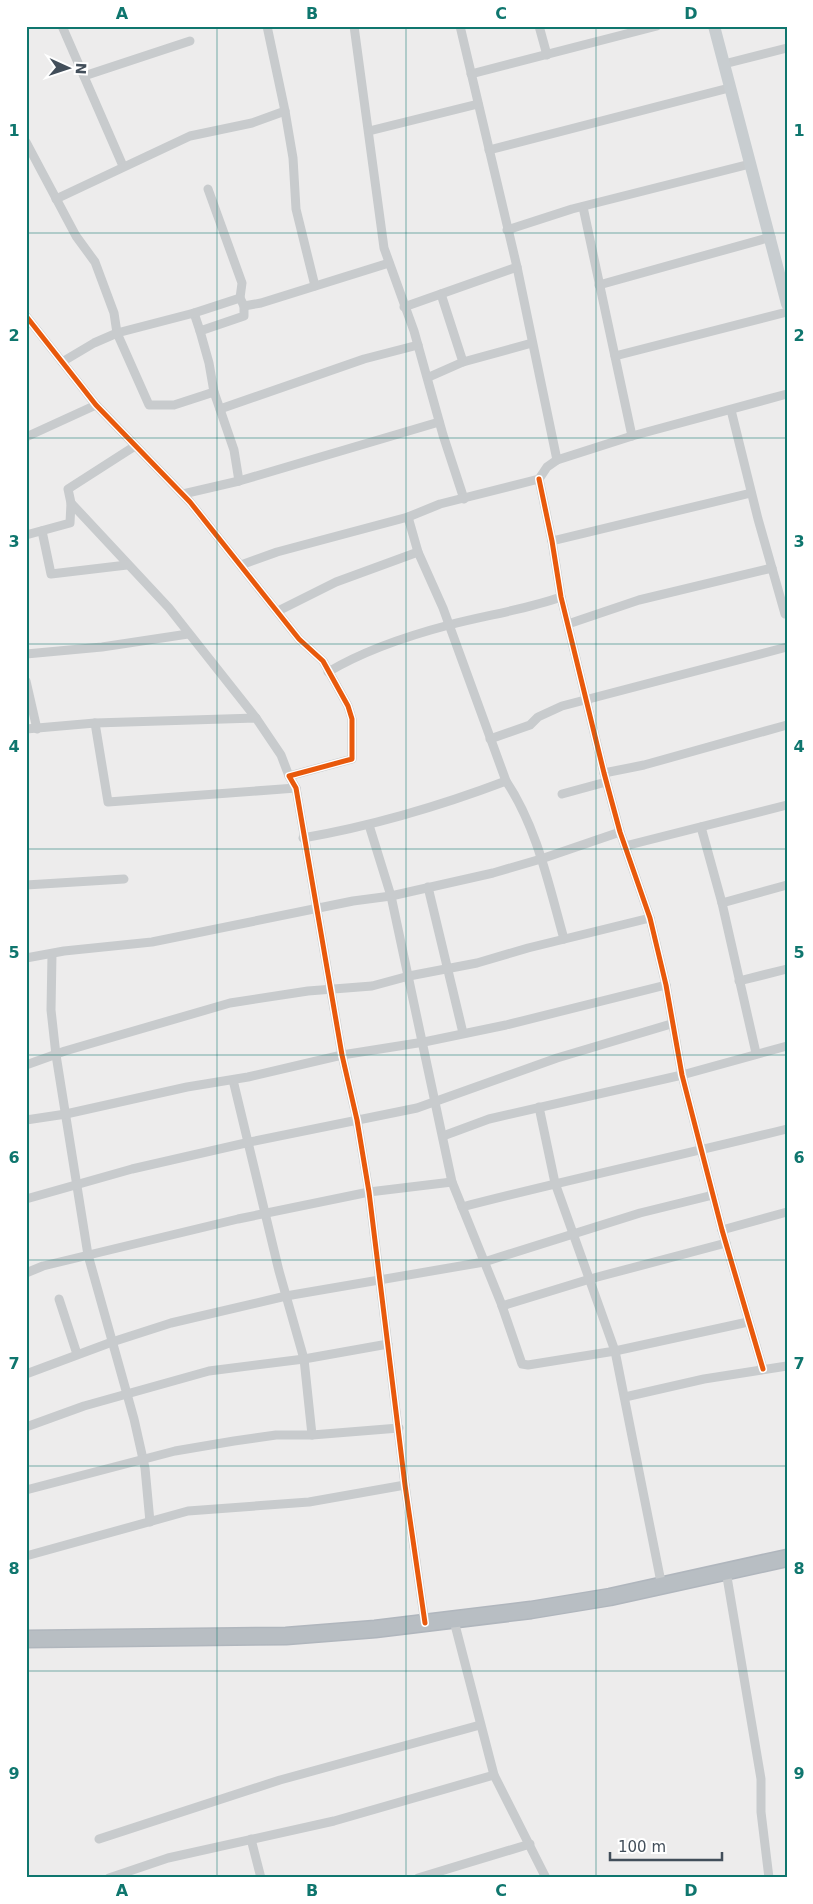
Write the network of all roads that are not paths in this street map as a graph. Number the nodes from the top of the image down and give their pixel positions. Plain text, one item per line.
1 (62, 26) edge
2 (267, 26) edge
3 (354, 26) edge
4 (460, 26) edge
5 (539, 26) edge
6 (657, 26) edge
7 (714, 26) edge
8 (190, 41) dead end
9 (787, 48) edge
10 (547, 55) junction
11 (724, 64) junction
12 (471, 74) junction
13 (84, 76) junction
14 (730, 88) junction
15 (478, 104) junction
16 (286, 111) junction
17 (369, 131) junction
18 (26, 142) edge
19 (489, 150) junction
20 (750, 164) junction
21 (123, 166) junction
22 (208, 189) dead end
23 (56, 199) junction
24 (583, 207) junction
25 (507, 230) junction
26 (771, 237) junction
27 (389, 263) junction
28 (517, 267) junction
29 (599, 285) junction
30 (315, 286) junction
31 (441, 294) junction
32 (242, 302) junction
33 (787, 304) edge
34 (404, 307) junction
35 (787, 312) edge
36 (194, 313) junction
37 (26, 316) edge
38 (200, 332) junction
39 (116, 333) junction
40 (532, 343) junction
41 (418, 345) junction
42 (614, 356) junction
43 (62, 362) junction
44 (463, 362) junction
45 (429, 377) junction
46 (214, 392) junction
47 (787, 394) edge
48 (96, 405) junction
49 (220, 409) junction
50 (731, 410) junction
51 (439, 422) junction
52 (632, 436) junction
53 (26, 437) edge
54 (135, 446) junction
55 (557, 460) junction
56 (539, 479) junction
57 (239, 481) junction
58 (752, 493) junction
59 (182, 494) junction
60 (464, 499) junction
61 (72, 503) junction
62 (408, 517) junction
63 (42, 531) junction
64 (26, 535) edge
65 (552, 541) junction
66 (418, 552) junction
67 (127, 565) junction
68 (241, 565) junction
69 (772, 568) junction
70 (561, 597) junction
71 (278, 611) junction
72 (785, 614) dead end
73 (568, 624) junction
74 (449, 625) junction
75 (188, 634) junction
76 (787, 647) edge
77 (26, 654) edge
78 (328, 672) junction
79 (26, 681) edge
80 (586, 699) junction
81 (256, 718) junction
82 (95, 724) junction
83 (787, 725) edge
84 (26, 729) edge
85 (37, 729) junction
86 (490, 739) junction
87 (289, 776) junction
88 (605, 777) junction
89 (506, 781) junction
90 (296, 788) junction
91 (562, 794) dead end
92 (787, 804) edge
93 (369, 825) junction
94 (701, 827) junction
95 (620, 832) junction
96 (304, 838) junction
97 (626, 846) junction
98 (541, 859) junction
99 (124, 879) dead end
100 (26, 885) edge
101 (787, 885) edge
102 (428, 888) junction
103 (391, 896) junction
104 (722, 903) junction
105 (316, 909) junction
106 (650, 918) junction
107 (564, 939) junction
108 (52, 954) junction
109 (26, 958) edge
110 (449, 969) junction
111 (787, 969) edge
112 (408, 976) junction
113 (739, 981) junction
114 (666, 985) junction
115 (331, 990) junction
116 (672, 1024) junction
117 (463, 1033) junction
118 (424, 1042) junction
119 (787, 1046) edge
120 (756, 1054) junction
121 (56, 1055) junction
122 (342, 1055) junction
123 (26, 1065) edge
124 (682, 1075) junction
125 (233, 1080) junction
126 (434, 1102) junction
127 (539, 1106) junction
128 (66, 1114) junction
129 (26, 1120) edge
130 (357, 1120) junction
131 (787, 1129) edge
132 (443, 1136) junction
133 (250, 1142) junction
134 (702, 1151) junction
135 (452, 1182) junction
136 (555, 1183) junction
137 (77, 1184) junction
138 (370, 1192) junction
139 (713, 1195) junction
140 (26, 1199) edge
141 (462, 1207) junction
142 (787, 1212) edge
143 (265, 1214) junction
144 (722, 1230) junction
145 (574, 1233) junction
146 (726, 1244) junction
147 (88, 1255) junction
148 (484, 1262) junction
149 (26, 1273) edge
150 (382, 1278) junction
151 (590, 1279) junction
152 (286, 1296) junction
153 (60, 1299) dead end
154 (502, 1306) junction
155 (748, 1322) junction
156 (112, 1342) junction
157 (388, 1344) junction
158 (614, 1351) junction
159 (77, 1354) junction
160 (304, 1359) junction
161 (787, 1366) edge
162 (763, 1369) junction
163 (26, 1374) edge
164 (126, 1394) junction
165 (625, 1397) junction
166 (26, 1427) edge
167 (399, 1428) junction
168 (312, 1435) junction
169 (143, 1459) junction
170 (405, 1485) junction
171 (26, 1490) edge
172 (150, 1522) junction
173 (26, 1556) edge
174 (787, 1558) edge
175 (726, 1571) junction
176 (662, 1587) junction
177 (454, 1621) junction
178 (425, 1623) junction
179 (26, 1639) edge
180 (480, 1725) junction
181 (494, 1775) junction
182 (99, 1839) dead end
183 (251, 1839) junction
184 (530, 1844) junction
185 (109, 1878) edge
186 (262, 1878) edge
187 (418, 1878) edge
188 (546, 1878) edge
189 (769, 1878) edge

1 - 13 street
2 - 16 street
3 - 17 street
4 - 12 street
5 - 10 street
6 - 10 street
7 - 11 street
8 - 13 street
9 - 11 street
10 - 12 street
11 - 14 street
12 - 15 street
13 - 21 street
14 - 19 street
14 - 20 street
15 - 17 street
15 - 19 street
16 - 21 street
16 - 30 street
17 - 27 street
18 - 23 street
19 - 25 street
20 - 24 street
20 - 26 street
21 - 23 street
22 - 32 street
23 - 39 street
24 - 25 street
24 - 29 street
25 - 28 street
26 - 29 street
26 - 33 street
27 - 30 street
27 - 34 street
28 - 31 street
28 - 40 street
29 - 42 street
30 - 32 street
31 - 34 street
31 - 44 street
32 - 36 street
32 - 38 street
34 - 41 street
35 - 42 street
36 - 38 street
36 - 39 street
37 - 43 street
38 - 46 street
39 - 43 street
39 - 46 street
40 - 44 street
40 - 55 street
41 - 45 street
41 - 49 street
42 - 52 street
43 - 48 street
44 - 45 street
45 - 51 street
46 - 49 street
47 - 50 street
48 - 53 street
48 - 54 street
49 - 57 street
50 - 52 street
50 - 58 street
51 - 57 street
51 - 60 street
52 - 55 street
54 - 59 street
54 - 61 street
55 - 56 street
56 - 60 street
56 - 65 street
57 - 59 street
58 - 65 street
58 - 69 street
59 - 68 street
60 - 62 street
61 - 63 street
61 - 67 street
62 - 66 street
62 - 68 street
63 - 64 street
63 - 67 street
65 - 70 street
66 - 71 street
66 - 74 street
67 - 75 street
68 - 71 street
69 - 72 street
69 - 73 street
70 - 73 street
70 - 74 street
71 - 78 street
73 - 80 street
74 - 78 street
74 - 86 street
75 - 77 street
75 - 81 street
76 - 80 street
78 - 87 street
79 - 85 street
80 - 86 street
80 - 88 street
81 - 82 street
81 - 87 street
82 - 85 street
82 - 90 street
83 - 88 street
84 - 85 street
86 - 89 street
87 - 90 street
88 - 91 street
88 - 95 street
89 - 93 street
89 - 98 street
90 - 96 street
92 - 94 street
93 - 96 street
93 - 103 street
94 - 97 street
94 - 104 street
95 - 97 street
95 - 98 street
96 - 105 street
97 - 106 street
98 - 102 street
98 - 107 street
99 - 100 street
101 - 104 street
102 - 103 street
102 - 110 street
103 - 105 street
103 - 112 street
104 - 113 street
105 - 108 street
105 - 115 street
106 - 107 street
106 - 114 street
107 - 110 street
108 - 109 street
108 - 121 street
110 - 112 street
110 - 117 street
111 - 113 street
112 - 115 street
112 - 118 street
113 - 120 street
114 - 116 street
114 - 117 street
115 - 121 street
115 - 122 street
116 - 124 street
116 - 126 street
117 - 118 street
118 - 122 street
118 - 126 street
119 - 120 street
120 - 124 street
121 - 123 street
121 - 128 street
122 - 125 street
122 - 130 street
124 - 127 street
124 - 134 street
125 - 128 street
125 - 133 street
126 - 130 street
126 - 132 street
127 - 132 street
127 - 136 street
128 - 129 street
128 - 137 street
130 - 133 street
130 - 138 street
131 - 134 street
132 - 135 street
133 - 137 street
133 - 143 street
134 - 136 street
134 - 139 street
135 - 138 street
135 - 141 street
136 - 141 street
136 - 145 street
137 - 140 street
137 - 147 street
138 - 143 street
138 - 150 street
139 - 144 street
139 - 145 street
141 - 148 street
142 - 144 street
143 - 147 street
143 - 152 street
144 - 146 street
145 - 148 street
145 - 151 street
146 - 151 street
146 - 155 street
147 - 149 street
147 - 156 street
148 - 150 street
148 - 154 street
150 - 152 street
150 - 157 street
151 - 154 street
151 - 158 street
152 - 156 street
152 - 160 street
153 - 159 street
154 - 158 street
155 - 158 street
155 - 162 street
156 - 159 street
156 - 164 street
157 - 160 street
157 - 167 street
158 - 165 street
159 - 163 street
160 - 164 street
160 - 168 street
161 - 162 street
162 - 165 street
164 - 166 street
164 - 169 street
165 - 176 street
167 - 168 street
167 - 170 street
168 - 169 street
169 - 171 street
169 - 172 street
170 - 172 street
170 - 178 street
172 - 173 street
174 - 175 highway
175 - 176 highway
175 - 189 street
176 - 177 highway
177 - 178 highway
177 - 180 street
178 - 179 highway
180 - 181 street
180 - 182 street
181 - 183 street
181 - 184 street
183 - 185 street
183 - 186 street
184 - 187 street
184 - 188 street

